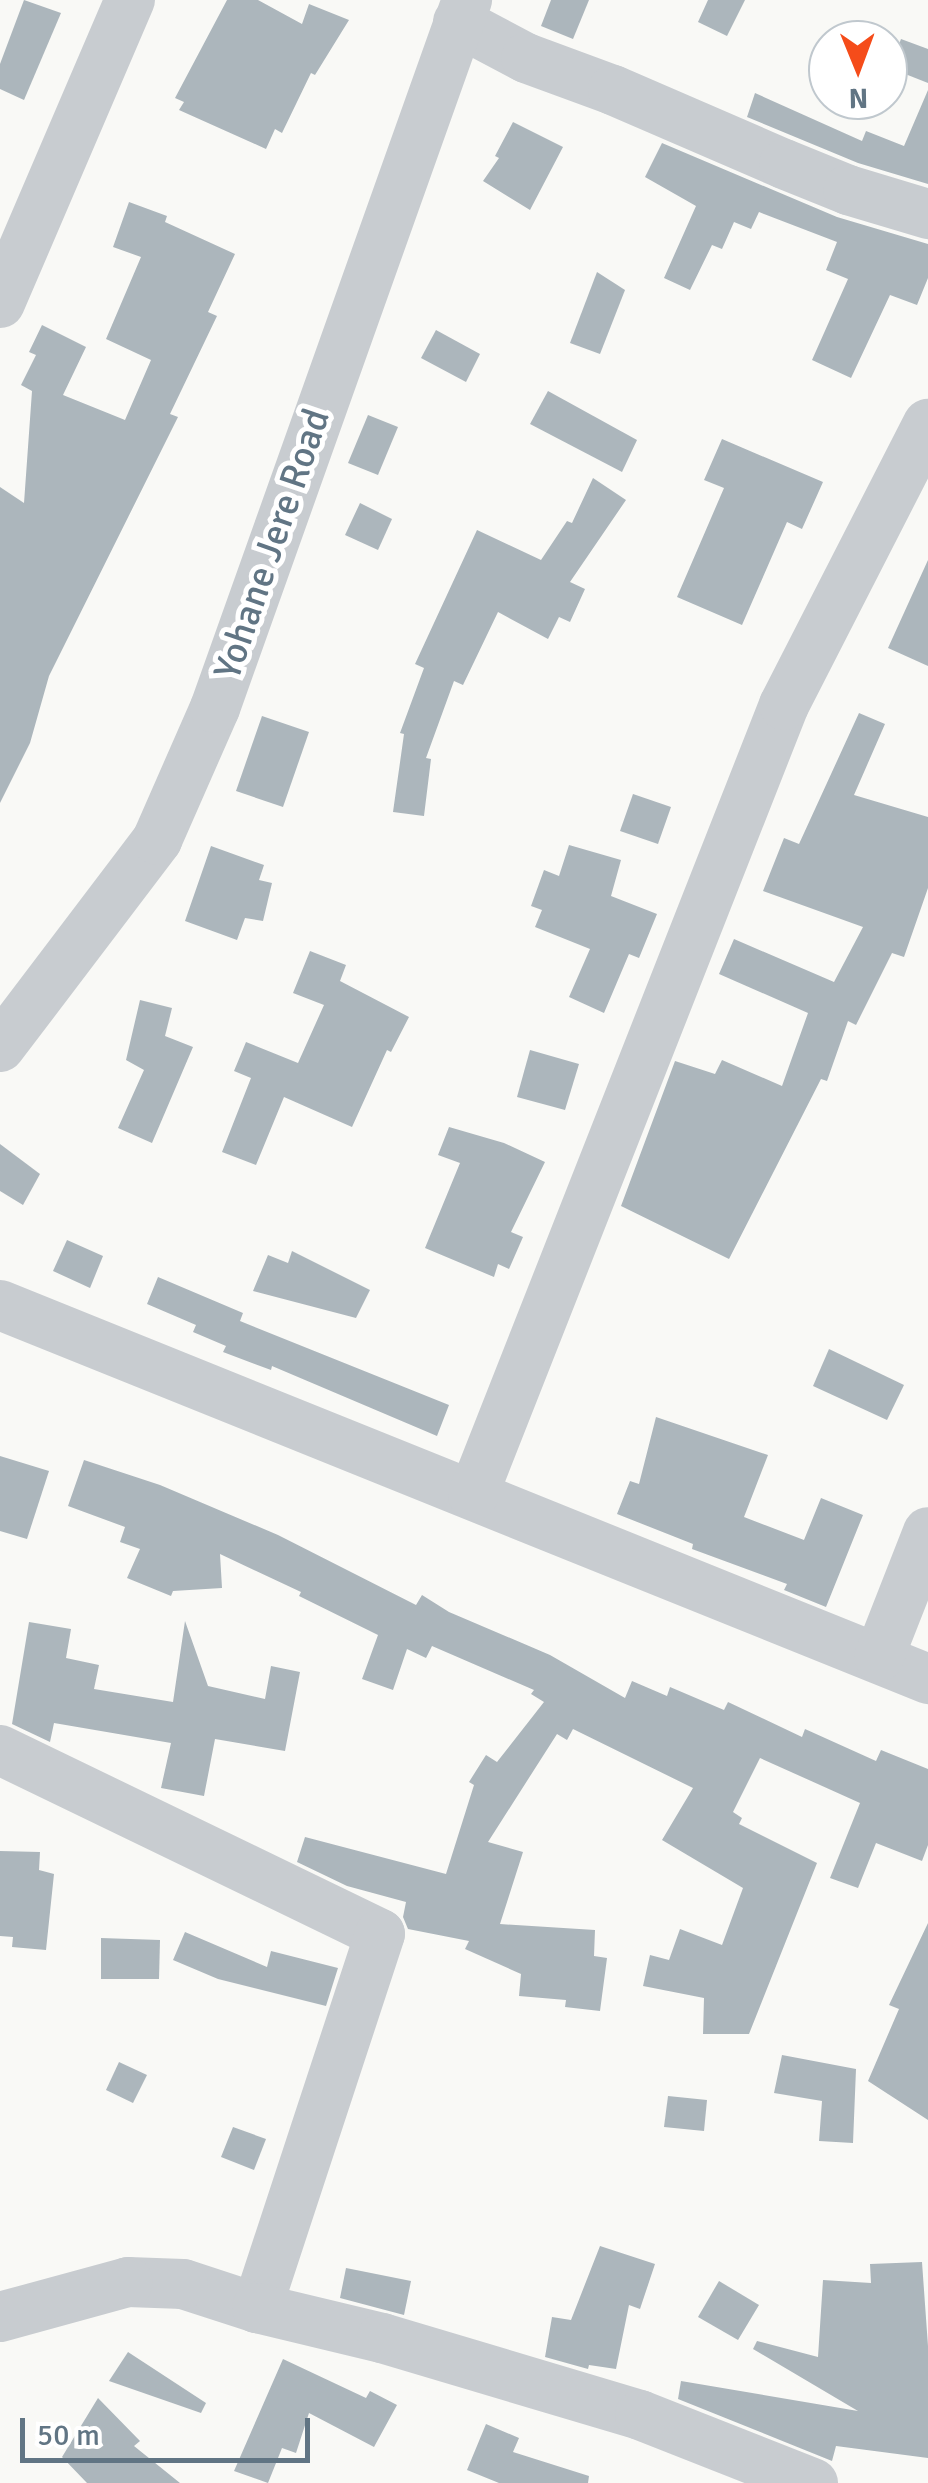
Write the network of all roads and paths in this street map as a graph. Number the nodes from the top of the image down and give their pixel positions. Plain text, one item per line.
1 (130, 0) edge
2 (464, 6) edge
3 (928, 214) edge
4 (0, 303) edge
5 (928, 424) edge
6 (0, 1046) edge
7 (0, 1305) edge
8 (474, 1495) junction
9 (928, 1532) edge
10 (879, 1657) junction
11 (928, 1679) edge
12 (0, 1750) edge
13 (256, 2308) junction
14 (0, 2317) edge
15 (812, 2483) edge

1 - 4 street
2 - 3 street
2 - 6 street, Yohane Jere Road
5 - 8 street
7 - 8 street
8 - 10 street
9 - 10 street
10 - 11 street
12 - 13 street
13 - 14 street
13 - 15 street

